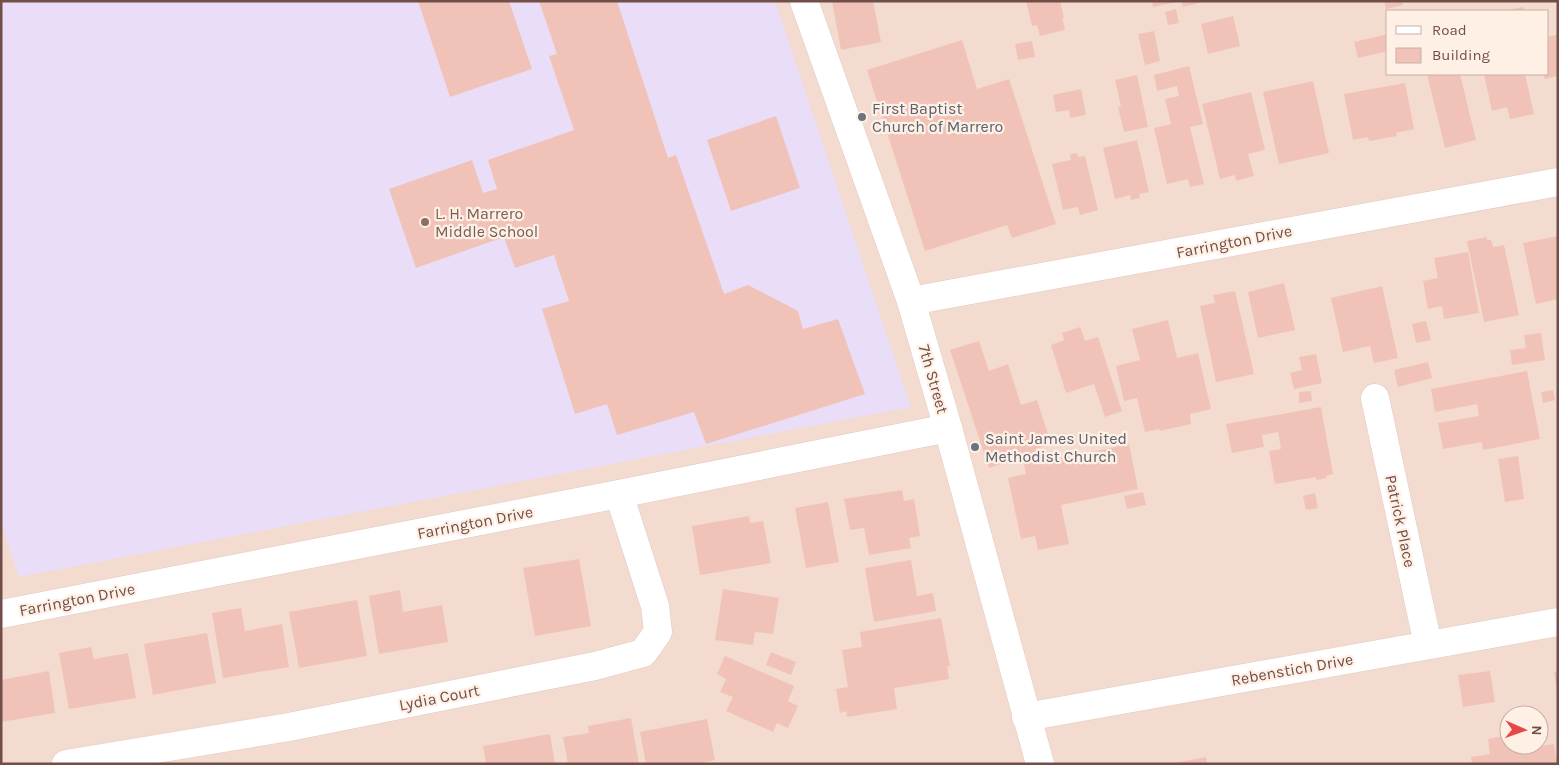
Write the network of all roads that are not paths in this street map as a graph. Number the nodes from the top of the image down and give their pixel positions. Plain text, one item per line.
1 (804, 1) edge
2 (1558, 182) edge
3 (911, 301) junction
4 (1375, 398) dead end
5 (948, 428) junction
6 (619, 494) junction
7 (3, 607) edge
8 (1558, 622) edge
9 (1428, 644) junction
10 (1026, 717) junction
11 (66, 764) edge
12 (1040, 764) edge

1 - 3 street, 7th Street
2 - 3 street, Farrington Drive
3 - 5 street, 7th Street
4 - 9 street, Patrick Place
5 - 6 street, Farrington Drive
5 - 10 street, 7th Street
6 - 7 street, Farrington Drive
6 - 11 street, Lydia Court
8 - 9 street, Rebenstich Drive
9 - 10 street, Rebenstich Drive
10 - 12 street, 7th Street

